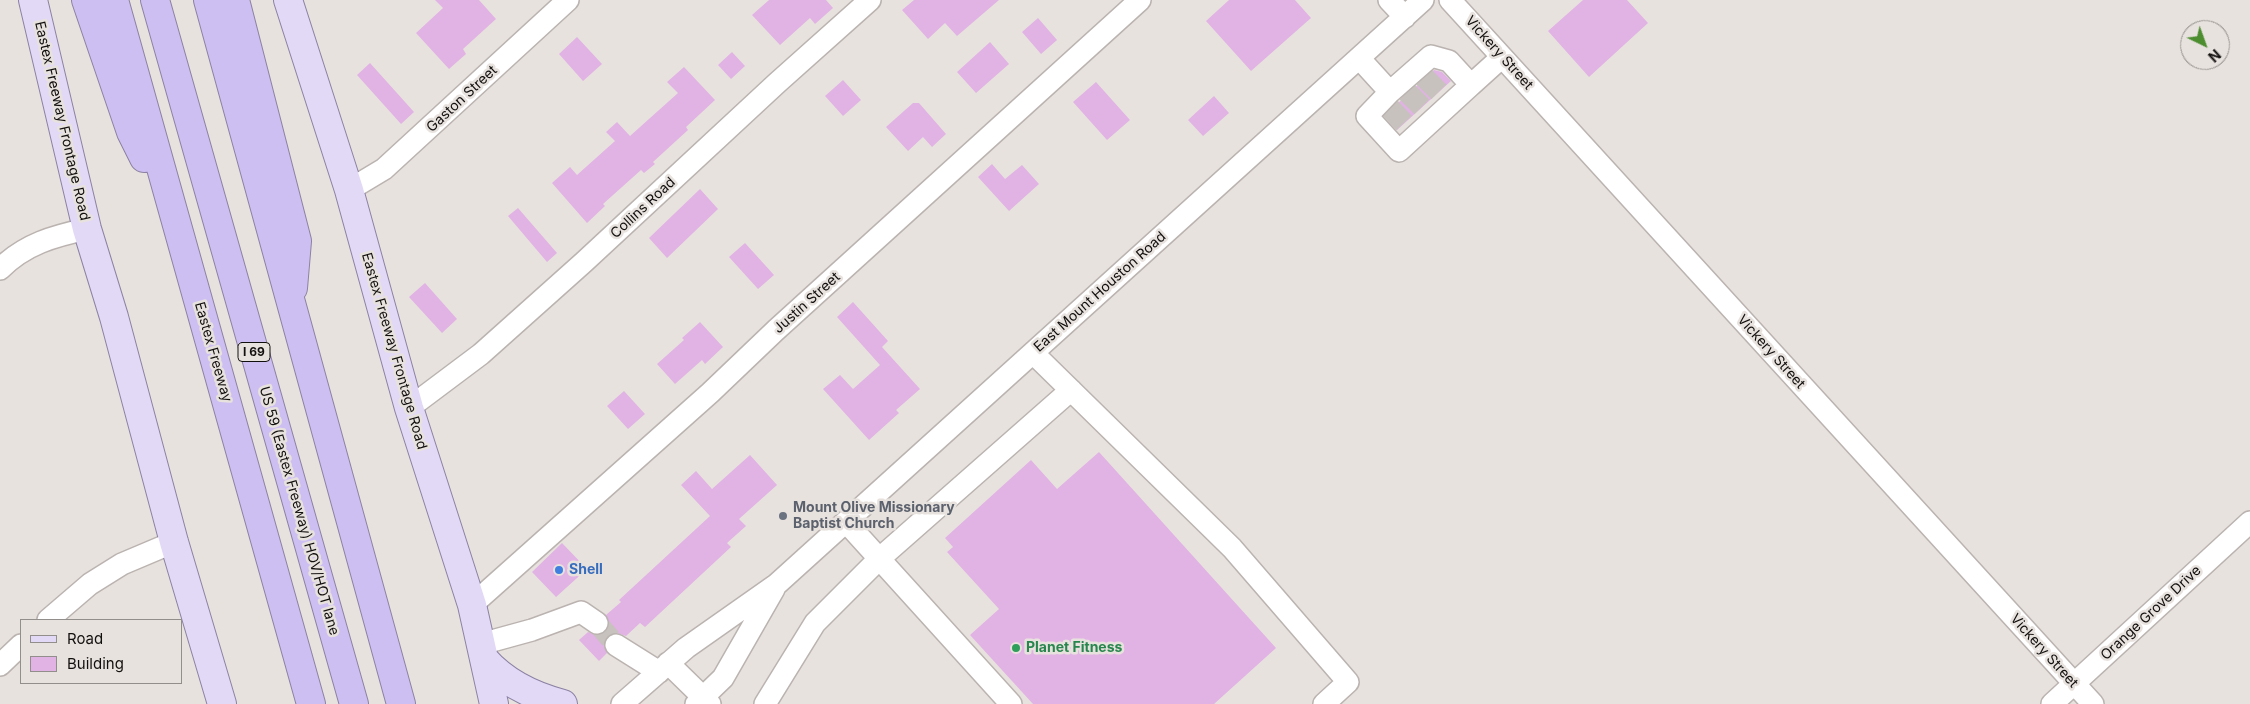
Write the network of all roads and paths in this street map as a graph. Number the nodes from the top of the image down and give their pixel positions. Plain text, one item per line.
1 (33, 0) edge
2 (86, 0) edge
3 (114, 0) edge
4 (154, 0) edge
5 (208, 0) edge
6 (235, 0) edge
7 (288, 0) edge
8 (568, 0) edge
9 (870, 0) edge
10 (1140, 0) edge
11 (1389, 0) edge
12 (1423, 0) edge
13 (1450, 0) edge
14 (1405, 17) junction
15 (1502, 57) junction
16 (1359, 58) junction
17 (1433, 85) junction
18 (1471, 85) junction
19 (1405, 107) junction
20 (349, 190) junction
21 (172, 210) junction
22 (88, 229) junction
23 (0, 268) edge
24 (292, 307) junction
25 (1033, 353) junction
26 (1071, 390) junction
27 (409, 408) junction
28 (846, 522) junction
29 (2250, 522) edge
30 (174, 542) junction
31 (880, 559) junction
32 (777, 584) junction
33 (472, 605) junction
34 (49, 619) edge
35 (597, 624) tunnel mouth
36 (616, 645) tunnel mouth
37 (20, 646) edge
38 (482, 651) junction
39 (0, 665) edge
40 (664, 667) junction
41 (2074, 684) junction
42 (703, 702) edge
43 (222, 704) edge
44 (311, 704) edge
45 (354, 704) edge
46 (401, 704) edge
47 (494, 704) edge
48 (563, 704) edge
49 (622, 704) edge
50 (765, 704) edge
51 (1011, 704) edge
52 (1324, 704) edge
53 (2052, 704) edge
54 (2093, 704) edge

1 - 22 main road, Eastex Freeway Frontage Road
2 - 21 highway
3 - 21 highway, Eastex Freeway / I 69
4 - 45 highway, US 59 (Eastex Freeway) HOV/HOT lane / I 69
5 - 24 highway
6 - 24 highway
7 - 20 main road, Eastex Freeway Frontage Road
8 - 20 street, Gaston Street
9 - 27 street, Collins Road
10 - 33 street, Justin Street
11 - 14 street
12 - 14 street, East Mount Houston Road
13 - 15 street, Vickery Street
14 - 16 street, East Mount Houston Road
15 - 18 street
15 - 41 street, Vickery Street
16 - 19 street
16 - 25 street, East Mount Houston Road
17 - 18 street
17 - 18 street
17 - 19 street
17 - 19 street
20 - 27 main road, Eastex Freeway Frontage Road
21 - 44 highway, Eastex Freeway / I 69
22 - 23 street
22 - 30 main road, Eastex Freeway Frontage Road
24 - 46 highway
25 - 26 street
25 - 28 street, East Mount Houston Road
26 - 31 street
26 - 52 street
27 - 33 main road, Eastex Freeway Frontage Road
28 - 31 street
28 - 32 street, East Mount Houston Road
29 - 41 street, Orange Grove Drive
30 - 34 street
30 - 43 main road, Eastex Freeway Frontage Road
31 - 50 street
31 - 51 street
32 - 40 street, East Mount Houston Road
32 - 42 street, East Mount Houston Road
33 - 38 main road, Eastex Freeway Frontage Road
35 - 38 street
36 - 40 street
37 - 39 street
38 - 47 main road, Eastex Freeway Frontage Road
38 - 48 main road
40 - 42 street
40 - 49 street, East Mount Houston Road
41 - 53 street, Orange Grove Drive
41 - 54 street, Vickery Street

